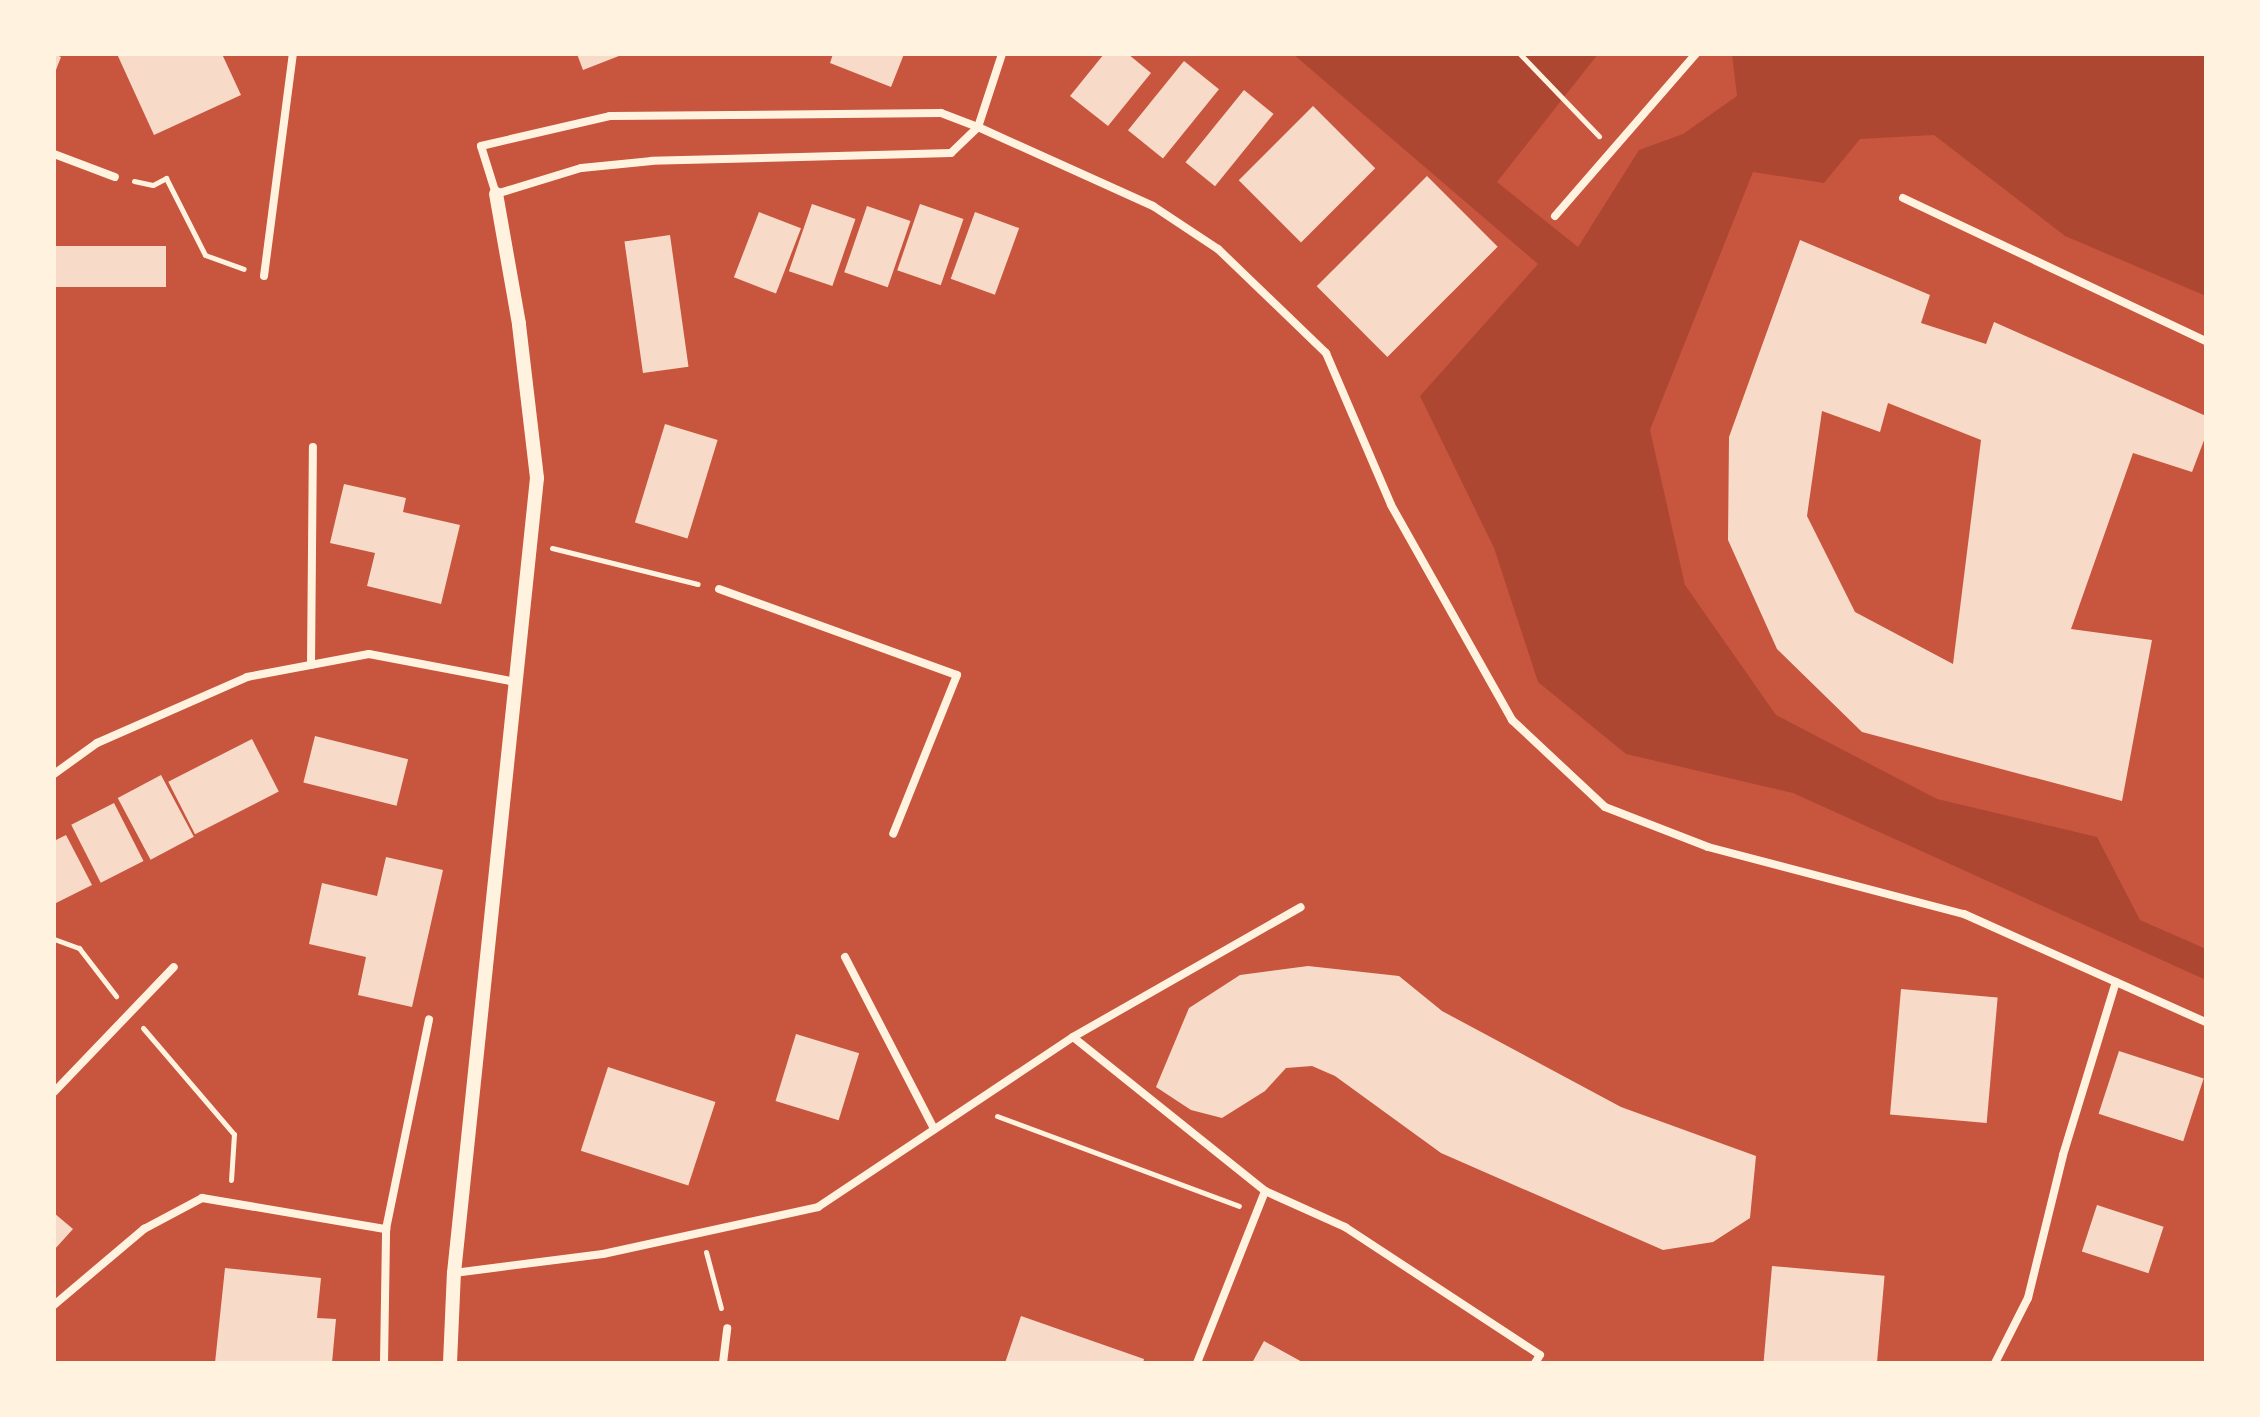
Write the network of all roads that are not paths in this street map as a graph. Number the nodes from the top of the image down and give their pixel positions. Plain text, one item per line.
1 (293, 54) edge
2 (1002, 54) edge
3 (1696, 54) edge
4 (978, 127) junction
5 (54, 154) edge
6 (115, 177) road end
7 (496, 194) junction
8 (1903, 198) dead end
9 (1555, 216) dead end
10 (264, 276) road end
11 (2206, 341) edge
12 (313, 447) dead end
13 (719, 589) road end
14 (311, 665) junction
15 (519, 683) junction
16 (54, 774) edge
17 (893, 834) dead end
18 (1301, 907) dead end
19 (845, 957) dead end
20 (174, 967) dead end
21 (2116, 982) junction
22 (429, 1019) dead end
23 (2206, 1022) edge
24 (1073, 1037) junction
25 (54, 1092) edge
26 (934, 1129) junction
27 (1265, 1191) junction
28 (386, 1229) junction
29 (454, 1273) junction
30 (54, 1305) edge
31 (727, 1328) road end
32 (384, 1363) edge
33 (450, 1363) edge
34 (723, 1363) edge
35 (1197, 1363) edge
36 (1535, 1363) edge
37 (1995, 1363) edge

1 - 10 street
2 - 4 street
3 - 9 street
4 - 7 street
4 - 7 street
4 - 21 street
5 - 6 street
7 - 15 street
8 - 11 street
12 - 14 street
13 - 17 street
14 - 15 street
14 - 16 street
15 - 29 street
18 - 24 street
19 - 26 street
20 - 25 street
21 - 23 street
21 - 37 street
22 - 28 street
24 - 26 street
24 - 27 street
26 - 29 street
27 - 35 street
27 - 36 street
28 - 30 street
28 - 32 street
29 - 33 street
31 - 34 street

